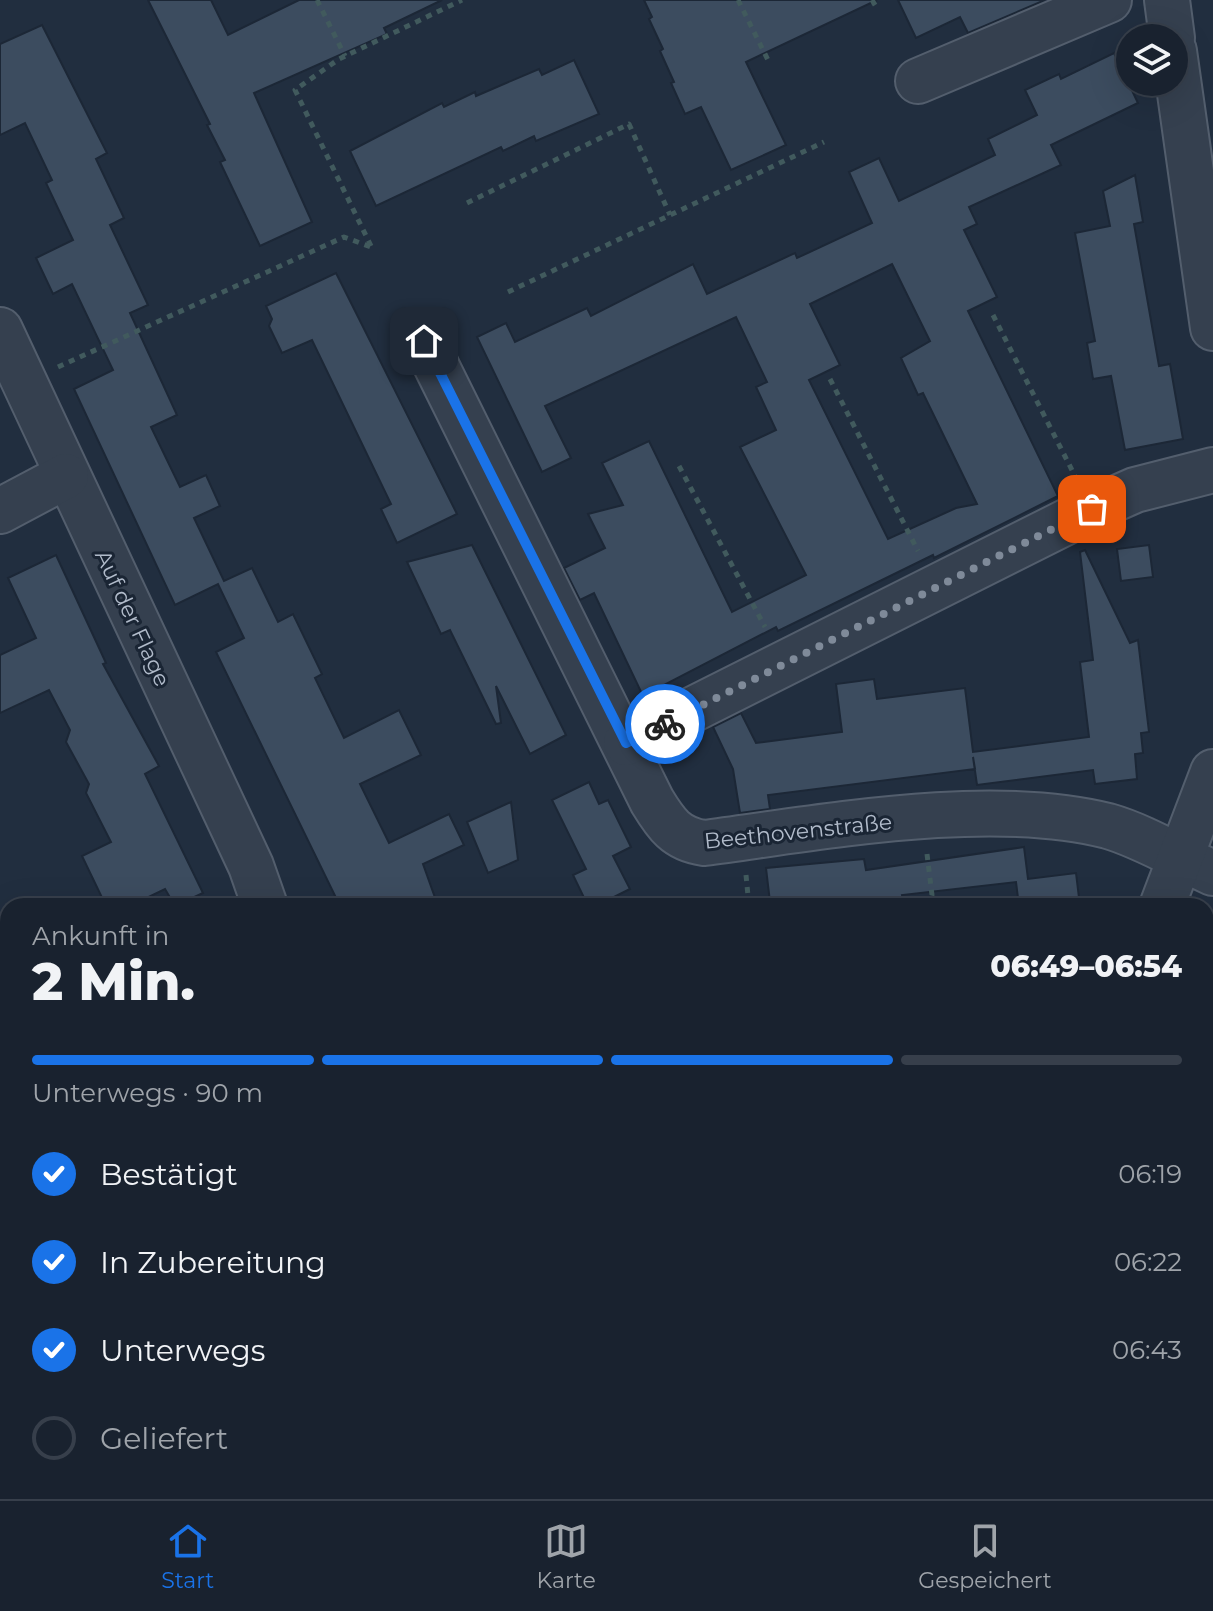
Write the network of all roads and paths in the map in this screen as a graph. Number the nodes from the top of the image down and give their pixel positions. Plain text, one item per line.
1 (317, 0) edge
2 (462, 0) edge
3 (738, 0) edge
4 (872, 0) edge
5 (1109, 0) edge
6 (1167, 0) edge
7 (878, 10) dead end
8 (1170, 24) edge
9 (345, 56) junction
10 (769, 62) dead end
11 (918, 81) dead end
12 (1180, 96) edge
13 (824, 142) dead end
14 (467, 203) dead end
15 (670, 215) junction
16 (508, 292) dead end
17 (993, 315) dead end
18 (1213, 328) edge
19 (0, 330) edge
20 (424, 341) dead end
21 (830, 379) dead end
22 (25, 382) junction
23 (679, 466) dead end
24 (1213, 470) edge
25 (66, 476) junction
26 (1092, 509) junction
27 (0, 511) edge
28 (937, 587) junction
29 (785, 664) junction
30 (626, 743) junction
31 (1213, 772) edge
32 (923, 817) junction
33 (1197, 866) edge
34 (262, 898) edge
35 (931, 898) edge
36 (1169, 898) edge

1 - 9 path
2 - 9 path
3 - 10 path
4 - 7 path
5 - 11 street
6 - 8 street
9 - 22 path
12 - 18 street
13 - 15 path
14 - 15 path
15 - 16 path
17 - 26 path
19 - 22 street, Auf der Flage
20 - 30 street, Beethovenstraße
21 - 28 path
22 - 25 street, Auf der Flage
23 - 29 path
24 - 26 street
25 - 27 street
25 - 34 street, Auf der Flage
26 - 28 street
28 - 29 street
29 - 30 street
30 - 32 street, Beethovenstraße
31 - 33 street
32 - 33 street, Beethovenstraße
32 - 35 path
33 - 36 street

